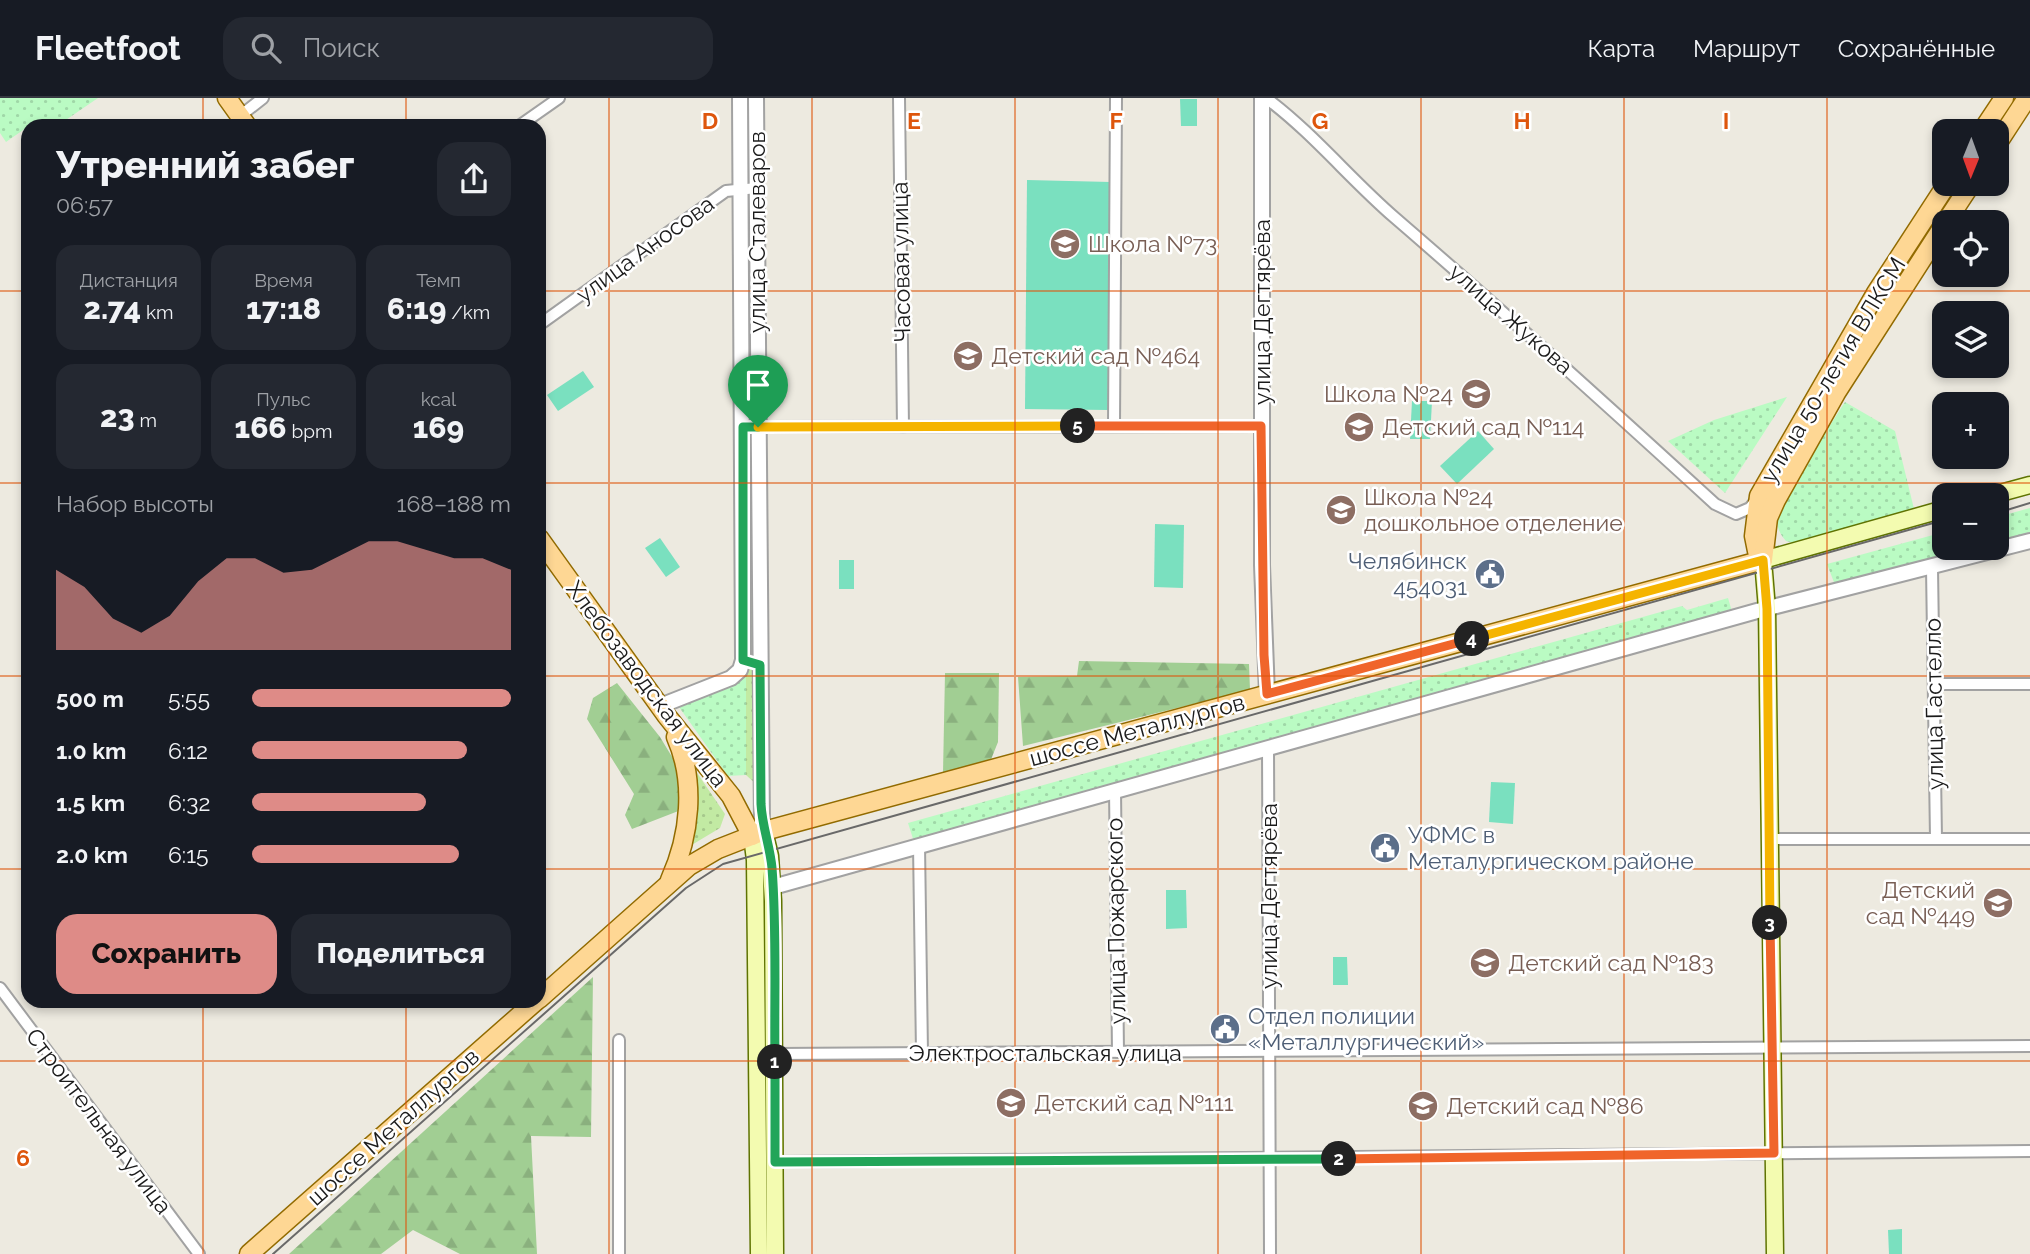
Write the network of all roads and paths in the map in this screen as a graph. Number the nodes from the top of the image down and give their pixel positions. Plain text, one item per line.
1 (227, 98) edge
2 (264, 98) edge
3 (559, 98) edge
4 (740, 98) edge
5 (756, 98) edge
6 (899, 98) edge
7 (1116, 98) edge
8 (1264, 98) edge
9 (2004, 98) edge
10 (2027, 98) edge
11 (243, 119) edge
12 (246, 119) edge
13 (529, 119) edge
14 (1990, 119) edge
15 (2009, 126) edge
16 (741, 188) junction
17 (757, 188) junction
18 (1939, 196) edge
19 (1932, 244) edge
20 (546, 320) edge
21 (903, 426) junction
22 (1114, 426) junction
23 (1261, 426) junction
24 (751, 427) junction
25 (2030, 485) edge
26 (2009, 491) edge
27 (1759, 496) junction
28 (1932, 512) edge
29 (2030, 541) edge
30 (546, 548) edge
31 (1763, 560) junction
32 (1932, 568) junction
33 (1767, 609) junction
34 (743, 660) junction
35 (760, 665) junction
36 (1934, 684) junction
37 (2030, 684) edge
38 (1267, 694) junction
39 (663, 710) junction
40 (1268, 748) junction
41 (1115, 790) junction
42 (759, 831) junction
43 (1769, 839) junction
44 (1936, 839) junction
45 (2030, 839) edge
46 (919, 845) junction
47 (668, 885) junction
48 (756, 887) junction
49 (772, 887) junction
50 (0, 988) edge
51 (546, 993) edge
52 (529, 1008) edge
53 (620, 1040) dead end
54 (2030, 1046) edge
55 (1773, 1047) junction
56 (1118, 1052) junction
57 (1269, 1052) junction
58 (775, 1054) junction
59 (922, 1054) junction
60 (757, 1055) junction
61 (2030, 1151) edge
62 (1774, 1153) junction
63 (1269, 1159) junction
64 (775, 1162) junction
65 (199, 1254) edge
66 (249, 1254) edge
67 (619, 1254) edge
68 (759, 1254) edge
69 (775, 1254) edge
70 (1270, 1254) edge
71 (1775, 1254) edge

1 - 11 main road
2 - 12 street
3 - 13 street
4 - 16 street, улица Сталеваров
5 - 17 street, улица Сталеваров
6 - 21 street, Часовая улица
7 - 22 street
8 - 23 street, улица Дегтярёва
8 - 27 street, улица Жукова
9 - 14 main road
10 - 15 main road
16 - 17 street, улица Аносова
16 - 20 street, улица Аносова
16 - 24 street, улица Сталеваров
17 - 24 street, улица Сталеваров
18 - 27 main road, улица 50-летия ВЛКСМ
19 - 31 main road, улица 50-летия ВЛКСМ
21 - 22 street
21 - 24 street
22 - 23 street
23 - 38 street, улица Дегтярёва
24 - 34 street, улица Сталеваров
24 - 35 street, улица Сталеваров
25 - 26 main road
27 - 31 main road, улица 50-летия ВЛКСМ
28 - 31 main road, шоссе Металлургов
29 - 32 street
30 - 39 main road, Хлебозаводская улица
31 - 33 main road
31 - 38 main road, шоссе Металлургов
32 - 33 street
32 - 36 street, улица Гастелло
33 - 40 street
33 - 43 main road
34 - 35 street
34 - 39 street
35 - 42 street, улица Сталеваров
36 - 37 street
36 - 44 street, улица Гастелло
38 - 42 main road, шоссе Металлургов
39 - 42 main road, Хлебозаводская улица
39 - 47 main road
40 - 41 street
40 - 57 street, улица Дегтярёва
41 - 46 street
41 - 56 street, улица Пожарского
42 - 47 main road, шоссе Металлургов
42 - 48 main road, улица Сталеваров
42 - 49 main road, улица Сталеваров
43 - 44 street
43 - 55 main road
44 - 45 street
46 - 49 street
46 - 59 street
47 - 51 main road, шоссе Металлургов
48 - 49 main road
48 - 60 main road, улица Сталеваров
49 - 58 main road, улица Сталеваров
50 - 65 street, Строительная улица
52 - 66 main road, шоссе Металлургов
53 - 67 street
54 - 55 street, Электростальская улица
55 - 57 street, Электростальская улица
55 - 62 main road
56 - 57 street, Электростальская улица
56 - 59 street, Электростальская улица
57 - 63 street, улица Дегтярёва
58 - 59 street, Электростальская улица
58 - 60 main road
58 - 64 main road, улица Сталеваров
60 - 68 main road, улица Сталеваров
61 - 62 street
62 - 63 street
62 - 71 main road
63 - 64 street
63 - 70 street, улица Дегтярёва
64 - 69 main road, улица Сталеваров

